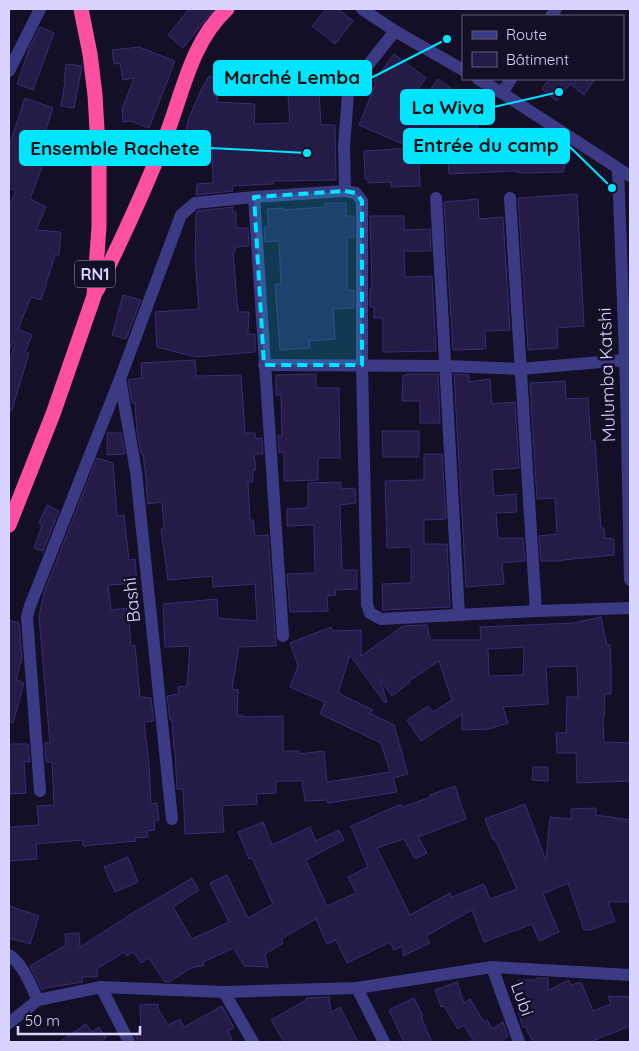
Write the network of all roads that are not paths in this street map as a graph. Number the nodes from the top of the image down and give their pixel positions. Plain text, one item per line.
1 (40, 9) edge
2 (81, 9) edge
3 (227, 9) edge
4 (362, 9) edge
5 (395, 31) junction
6 (462, 69) edge
7 (9, 71) edge
8 (480, 80) edge
9 (510, 80) edge
10 (502, 93) junction
11 (618, 169) junction
12 (630, 176) edge
13 (345, 191) junction
14 (254, 196) junction
15 (436, 198) dead end
16 (510, 198) dead end
17 (94, 296) junction
18 (624, 360) junction
19 (264, 365) junction
20 (362, 365) junction
21 (446, 366) junction
22 (520, 368) junction
23 (120, 379) junction
24 (628, 384) edge
25 (9, 525) edge
26 (630, 580) edge
27 (630, 608) edge
28 (536, 611) junction
29 (459, 615) junction
30 (283, 636) dead end
31 (40, 791) dead end
32 (172, 819) dead end
33 (9, 955) edge
34 (492, 967) junction
35 (630, 975) edge
36 (101, 987) junction
37 (358, 988) junction
38 (224, 992) junction
39 (38, 1000) junction
40 (9, 1023) edge
41 (129, 1042) edge
42 (253, 1042) edge
43 (384, 1042) edge
44 (519, 1042) edge

1 - 7 street
2 - 17 highway, RN1
3 - 17 highway
4 - 5 street
5 - 6 street
5 - 13 street
8 - 10 street
9 - 10 street
10 - 11 street
11 - 12 street
11 - 18 street, Mulumba Katshi
13 - 14 street
13 - 20 street
14 - 19 street
14 - 23 street
15 - 21 street
16 - 22 street
17 - 25 highway, RN1
18 - 22 street
18 - 24 street, Mulumba Katshi
19 - 20 street
19 - 30 street
20 - 21 street
20 - 29 street
21 - 22 street
21 - 29 street
22 - 28 street
23 - 31 street
23 - 32 street, Bashi
24 - 26 street, Mulumba Katshi
27 - 28 street
28 - 29 street
33 - 39 street
34 - 35 street
34 - 37 street
34 - 44 street, Lubi
36 - 38 street
36 - 39 street
36 - 41 street
37 - 38 street
37 - 43 street
38 - 42 street
39 - 40 street

